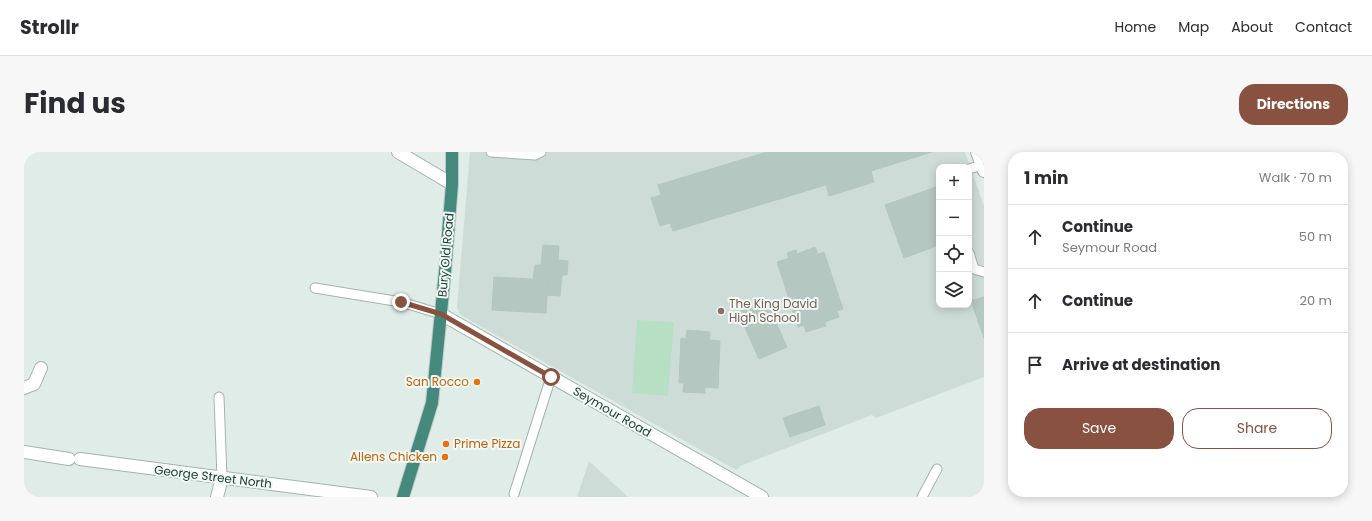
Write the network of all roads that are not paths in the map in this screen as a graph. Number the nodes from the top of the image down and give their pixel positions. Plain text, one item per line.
1 (398, 152) edge
2 (452, 152) edge
3 (491, 152) edge
4 (542, 152) edge
5 (977, 152) edge
6 (983, 168) edge
7 (972, 169) edge
8 (452, 184) junction
9 (972, 263) edge
10 (984, 272) edge
11 (315, 288) dead end
12 (441, 314) junction
13 (41, 368) dead end
14 (551, 377) junction
15 (24, 388) edge
16 (219, 397) dead end
17 (24, 452) edge
18 (937, 469) dead end
19 (222, 478) junction
20 (514, 494) dead end
21 (217, 497) edge
22 (371, 497) edge
23 (403, 497) edge
24 (762, 497) edge
25 (922, 497) edge

1 - 8 street
2 - 8 highway, Bury Old Road
3 - 4 lane
5 - 6 street
6 - 7 lane
8 - 12 highway, Bury Old Road
9 - 10 lane
11 - 12 lane
12 - 14 street, Seymour Road
12 - 23 highway, Bury Old Road
13 - 15 street
14 - 20 lane
14 - 24 street, Seymour Road
16 - 19 lane
17 - 19 street, George Street North
18 - 25 lane
19 - 21 street
19 - 22 street, George Street North

